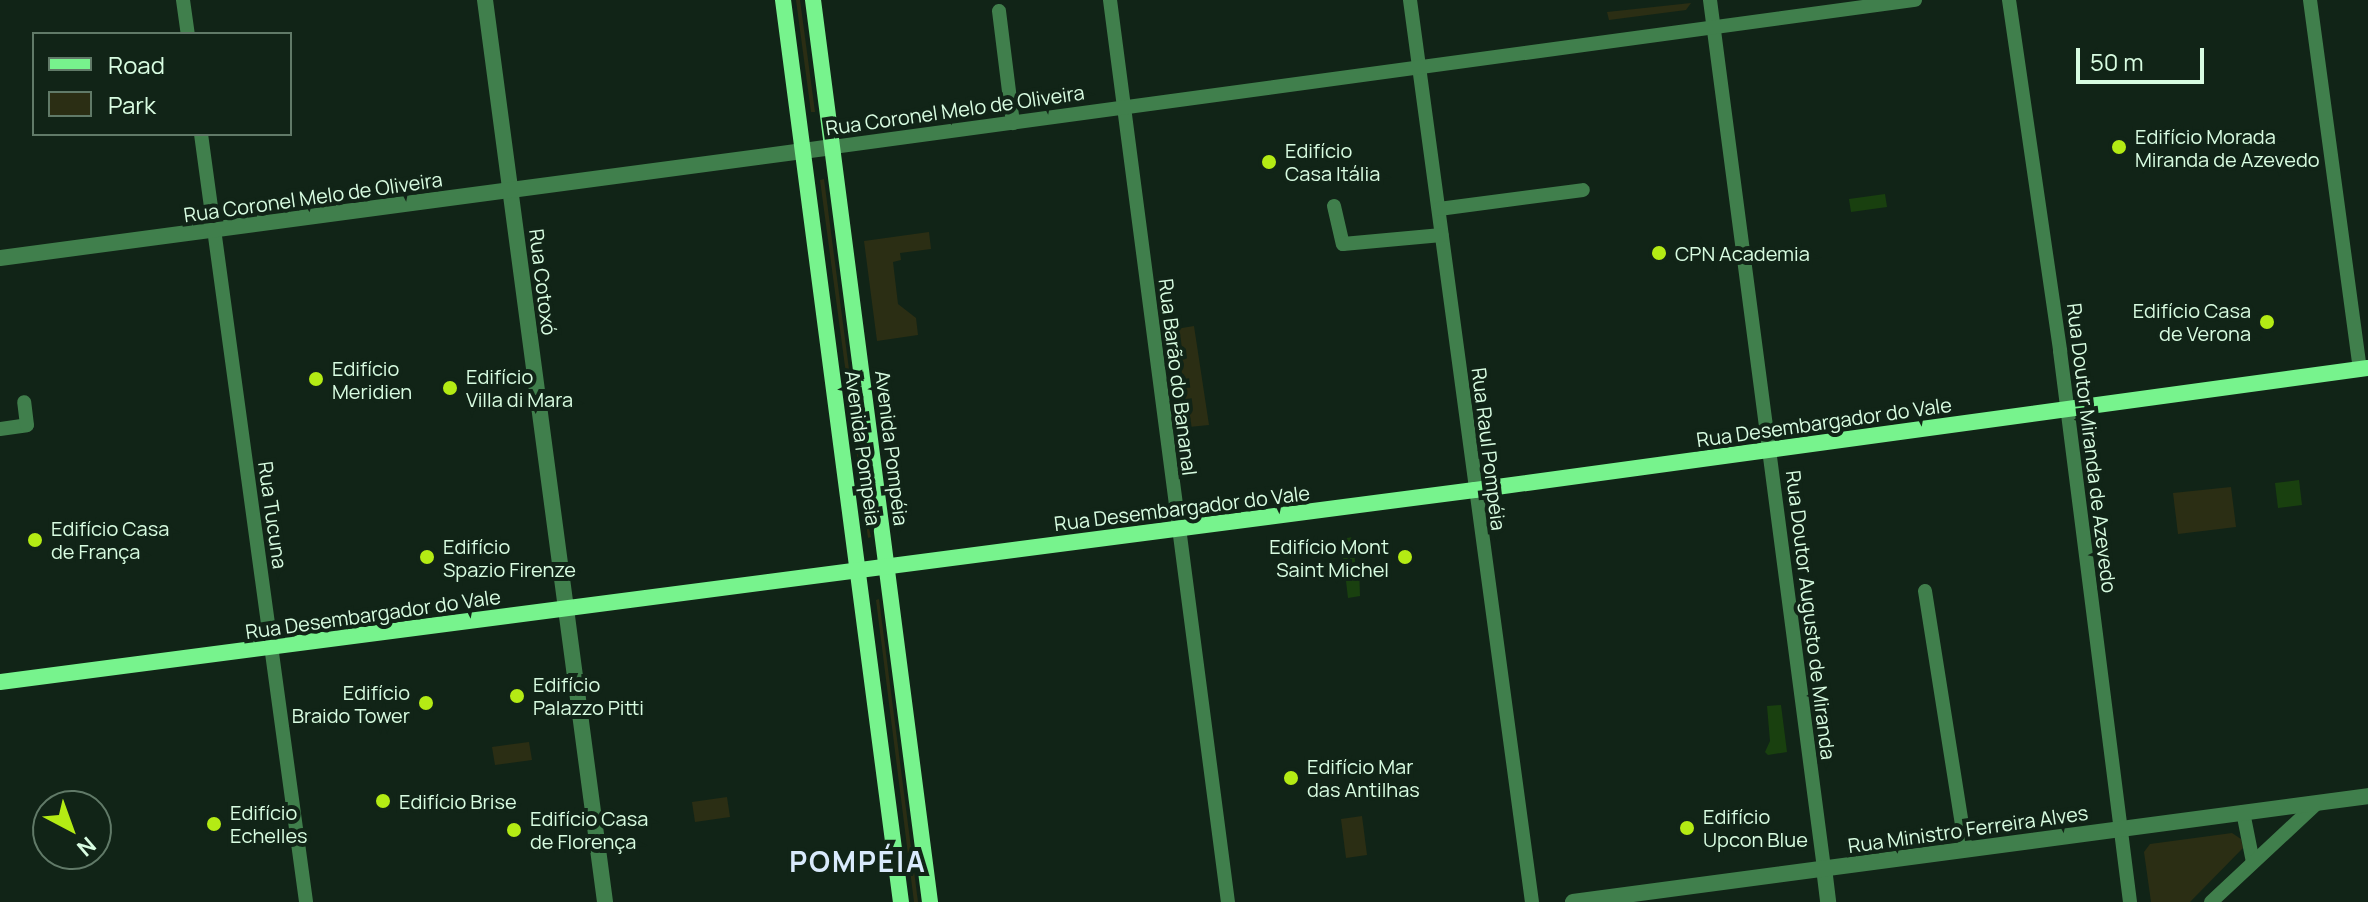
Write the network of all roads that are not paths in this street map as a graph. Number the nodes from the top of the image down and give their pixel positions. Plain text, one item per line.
1 (183, 0) edge
2 (485, 0) edge
3 (783, 0) edge
4 (813, 0) edge
5 (1110, 0) edge
6 (1410, 0) edge
7 (1710, 0) edge
8 (1915, 0) edge
9 (2009, 0) edge
10 (2310, 0) edge
11 (999, 11) dead end
12 (1714, 28) junction
13 (188, 32) edge
14 (1419, 67) junction
15 (1123, 106) junction
16 (1013, 123) junction
17 (201, 136) edge
18 (833, 147) junction
19 (803, 152) junction
20 (1583, 190) dead end
21 (510, 191) junction
22 (1334, 206) dead end
23 (1439, 209) junction
24 (214, 230) junction
25 (1442, 235) junction
26 (0, 258) edge
27 (2364, 369) edge
28 (24, 402) dead end
29 (2068, 409) junction
30 (0, 429) edge
31 (1770, 450) junction
32 (1475, 490) junction
33 (1178, 528) junction
34 (888, 567) junction
35 (859, 570) junction
36 (1925, 591) dead end
37 (564, 607) junction
38 (270, 648) junction
39 (0, 682) edge
40 (2368, 796) edge
41 (2317, 803) junction
42 (2243, 812) junction
43 (2119, 829) junction
44 (1966, 849) junction
45 (2253, 862) junction
46 (1824, 868) junction
47 (306, 902) edge
48 (605, 902) edge
49 (901, 902) edge
50 (930, 902) edge
51 (1228, 902) edge
52 (1532, 902) edge
53 (1573, 902) edge
54 (1828, 902) edge
55 (2130, 902) edge
56 (2211, 902) edge

1 - 13 street
2 - 21 street, Rua Cotoxó
3 - 19 main road, Avenida Pompeia
4 - 18 main road, Avenida Pompéia
5 - 15 street, Rua Barão do Bananal
6 - 14 street, Rua Raul Pompéia
7 - 12 street, Rua Doutor Augusto de Miranda
8 - 12 street, Rua Coronel Melo de Oliveira
9 - 29 street, Rua Doutor Miranda de Azevedo
10 - 27 street
11 - 16 street
12 - 14 street, Rua Coronel Melo de Oliveira
12 - 31 street, Rua Doutor Augusto de Miranda
14 - 15 street, Rua Coronel Melo de Oliveira
14 - 23 street, Rua Raul Pompéia
15 - 16 street, Rua Coronel Melo de Oliveira
15 - 33 street, Rua Barão do Bananal
16 - 18 street, Rua Coronel Melo de Oliveira
17 - 24 street, Rua Tucuna
18 - 19 street, Rua Coronel Melo de Oliveira
18 - 34 main road, Avenida Pompéia
19 - 21 street, Rua Coronel Melo de Oliveira
19 - 35 main road, Avenida Pompeia
20 - 23 street
21 - 24 street, Rua Coronel Melo de Oliveira
21 - 37 street, Rua Cotoxó
22 - 25 street
23 - 25 street, Rua Raul Pompéia
24 - 26 street, Rua Coronel Melo de Oliveira
24 - 38 street, Rua Tucuna
25 - 32 street, Rua Raul Pompéia
27 - 29 main road, Rua Desembargador do Vale
28 - 30 street
29 - 31 main road, Rua Desembargador do Vale
29 - 43 street, Rua Doutor Miranda de Azevedo
31 - 32 main road, Rua Desembargador do Vale
31 - 46 street, Rua Doutor Augusto de Miranda
32 - 33 main road, Rua Desembargador do Vale
32 - 52 street, Rua Raul Pompéia
33 - 34 main road, Rua Desembargador do Vale
33 - 51 street, Rua Barão do Bananal
34 - 35 main road, Rua Desembargador do Vale
34 - 50 main road, Avenida Pompéia
35 - 37 main road, Rua Desembargador do Vale
35 - 49 main road, Avenida Pompeia
36 - 44 street
37 - 38 main road, Rua Desembargador do Vale
37 - 48 street, Rua Cotoxó
38 - 39 main road, Rua Desembargador do Vale
38 - 47 street, Rua Tucuna
40 - 41 street, Rua Ministro Ferreira Alves
41 - 42 street, Rua Ministro Ferreira Alves
41 - 45 street
42 - 43 street, Rua Ministro Ferreira Alves
42 - 45 street
43 - 44 street, Rua Ministro Ferreira Alves
43 - 55 street, Rua Doutor Miranda de Azevedo
44 - 46 street, Rua Ministro Ferreira Alves
45 - 56 street
46 - 53 street, Rua Ministro Ferreira Alves
46 - 54 street, Rua Doutor Augusto de Miranda

